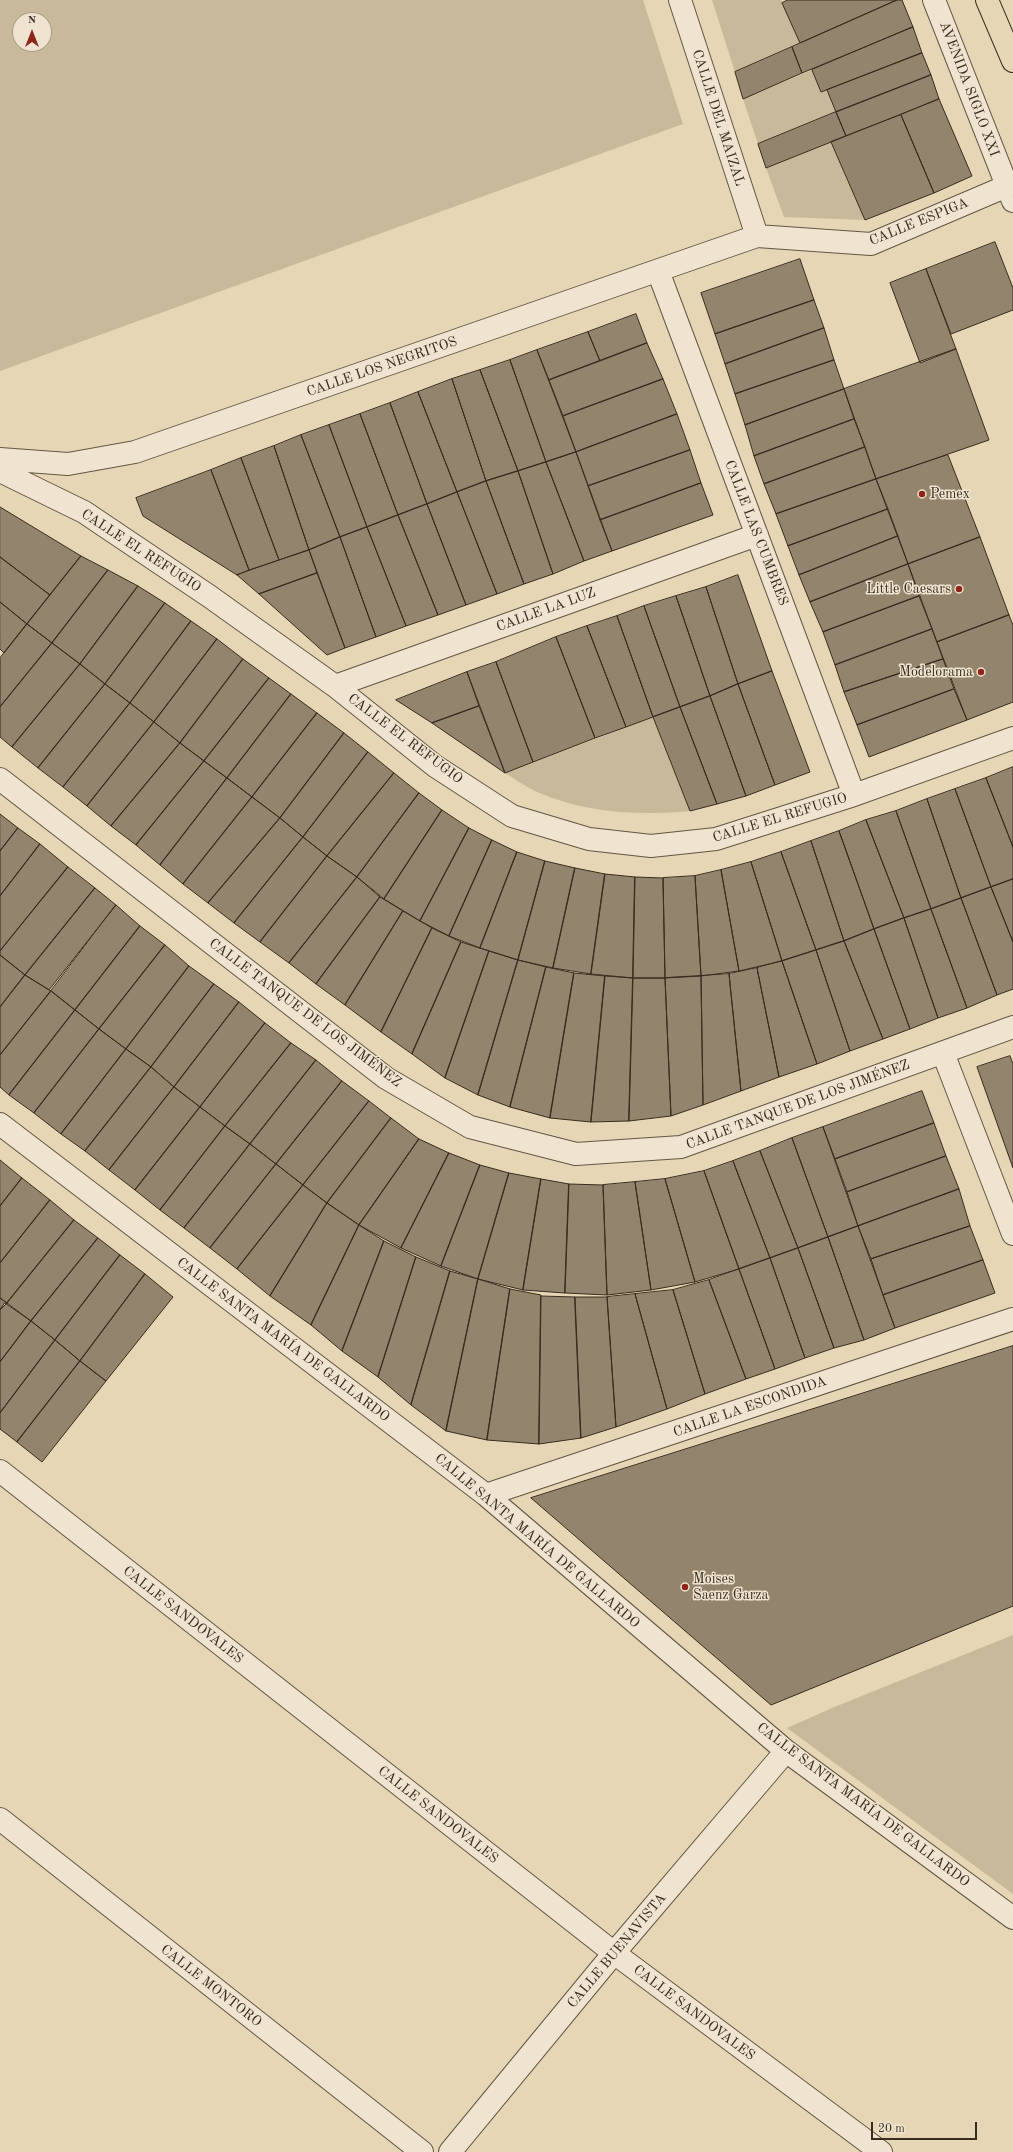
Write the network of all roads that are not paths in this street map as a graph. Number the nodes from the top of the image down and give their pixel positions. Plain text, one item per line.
1 (680, 0) edge
2 (934, 0) edge
3 (987, 0) edge
4 (1013, 61) edge
5 (1010, 194) edge
6 (757, 236) junction
7 (658, 271) junction
8 (0, 459) edge
9 (0, 471) edge
10 (757, 534) junction
11 (335, 686) junction
12 (1013, 738) edge
13 (0, 779) edge
14 (854, 795) junction
15 (1013, 1028) edge
16 (943, 1053) junction
17 (0, 1124) edge
18 (1013, 1234) edge
19 (1013, 1319) edge
20 (0, 1471) edge
21 (486, 1496) junction
22 (786, 1751) junction
23 (0, 1819) edge
24 (1013, 1918) edge
25 (614, 1953) junction
26 (422, 2152) edge
27 (450, 2152) edge
28 (881, 2152) edge

1 - 6 street, CALLE DEL MAIZAL
2 - 5 street, AVENIDA SIGLO XXI
3 - 4 highway
5 - 6 street, CALLE ESPIGA
6 - 7 street, CALLE LOS NEGRITOS
7 - 8 street, CALLE LOS NEGRITOS
7 - 10 street, CALLE LAS CUMBRES
9 - 11 street, CALLE EL REFUGIO
10 - 11 street, CALLE LA LUZ
10 - 14 street, CALLE LAS CUMBRES
11 - 14 street, CALLE EL REFUGIO
12 - 14 street, CALLE EL REFUGIO
13 - 16 street, CALLE TANQUE DE LOS JIMÉNEZ
15 - 16 street, CALLE TANQUE DE LOS JIMÉNEZ
16 - 18 street
17 - 21 street, CALLE SANTA MARÍA DE GALLARDO
19 - 21 street, CALLE LA ESCONDIDA
20 - 25 street, CALLE SANDOVALES
21 - 22 street, CALLE SANTA MARÍA DE GALLARDO
22 - 24 street, CALLE SANTA MARÍA DE GALLARDO
22 - 25 street, CALLE BUENAVISTA
23 - 26 street, CALLE MONTORO
25 - 27 street, CALLE BUENAVISTA
25 - 28 street, CALLE SANDOVALES

